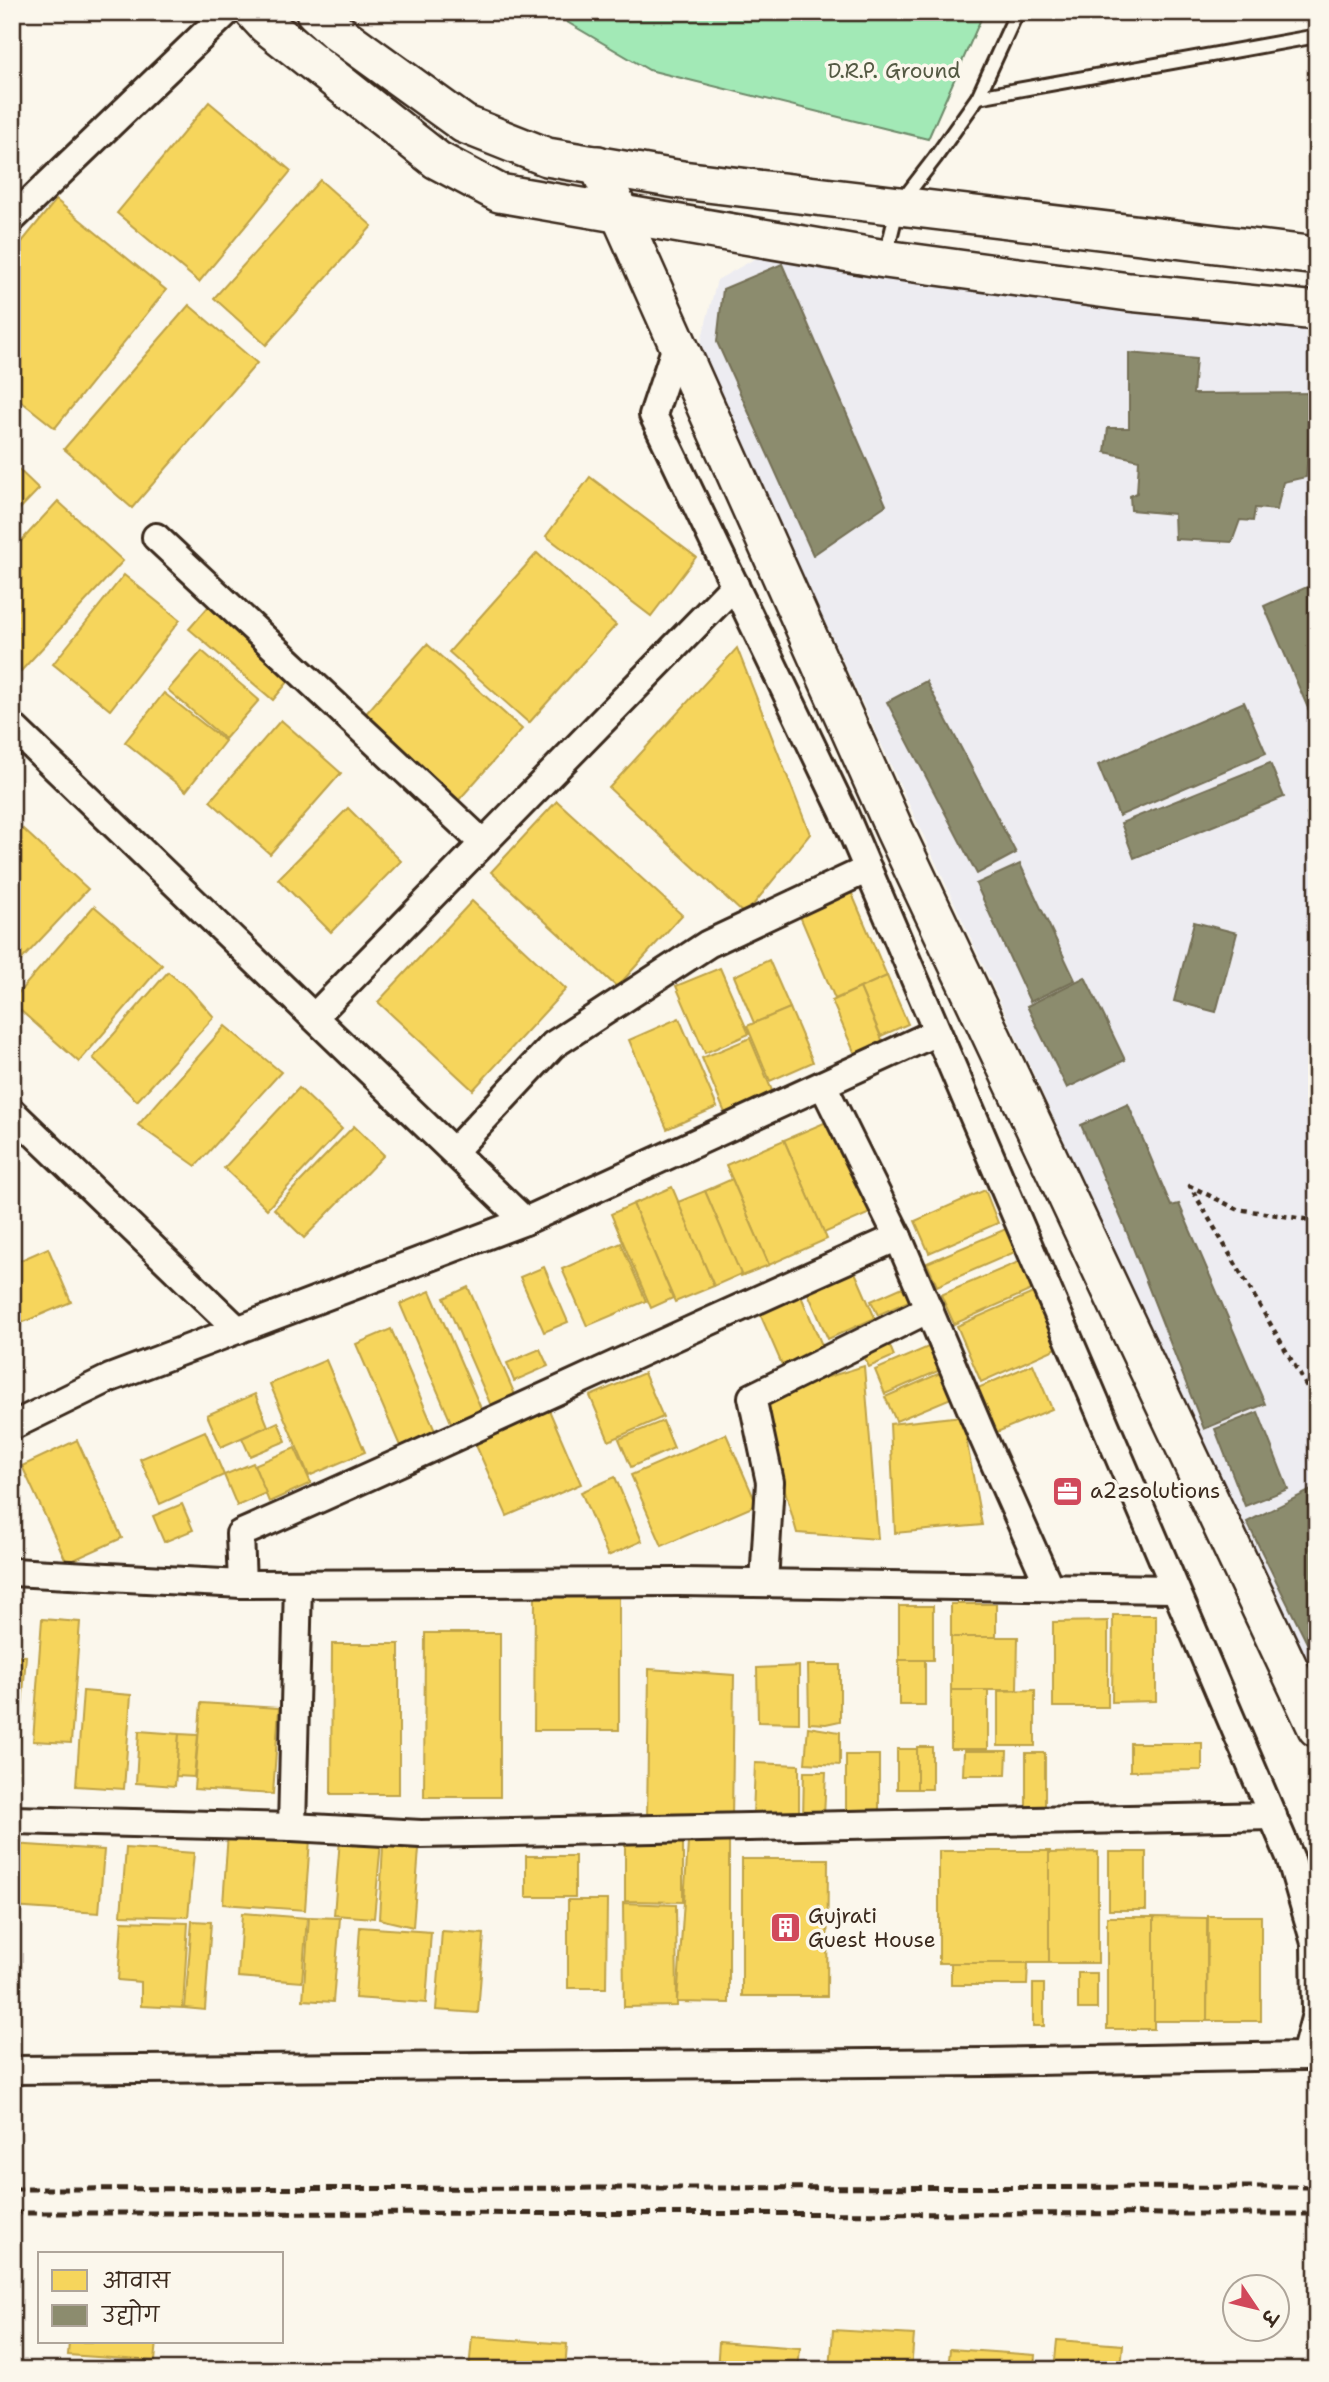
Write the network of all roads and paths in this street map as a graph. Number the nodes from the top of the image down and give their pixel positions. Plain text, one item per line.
1 (227, 12) edge
2 (254, 12) edge
3 (315, 12) edge
4 (1017, 12) edge
5 (1317, 36) edge
6 (978, 97) junction
7 (598, 165) junction
8 (898, 206) junction
9 (619, 213) junction
10 (12, 219) edge
11 (1317, 256) edge
12 (885, 259) junction
13 (1317, 311) edge
14 (677, 343) junction
15 (156, 537) dead end
16 (735, 585) junction
17 (12, 726) edge
18 (1317, 811) edge
19 (1307, 816) dead end
20 (483, 843) junction
21 (868, 869) junction
22 (314, 1017) junction
23 (937, 1032) junction
24 (823, 1085) junction
25 (12, 1112) edge
26 (454, 1151) junction
27 (526, 1221) junction
28 (1317, 1221) edge
29 (898, 1237) junction
30 (929, 1309) junction
31 (238, 1330) junction
32 (1317, 1404) edge
33 (12, 1426) edge
34 (12, 1572) edge
35 (764, 1583) junction
36 (243, 1584) junction
37 (298, 1584) junction
38 (1049, 1586) junction
39 (1175, 1589) junction
40 (1317, 1728) edge
41 (1273, 1816) junction
42 (12, 1820) edge
43 (292, 1827) junction
44 (12, 2070) edge

1 - 10 street
2 - 9 main road
3 - 7 main road
4 - 6 lane
5 - 6 lane
6 - 8 lane
7 - 8 main road
7 - 9 main road
8 - 11 main road
8 - 12 lane
9 - 12 main road
9 - 14 main road
12 - 13 main road
14 - 16 street
14 - 40 main road
15 - 20 street
16 - 20 street
16 - 21 street
17 - 22 street
18 - 19 path
20 - 22 street
21 - 23 street
21 - 26 street
22 - 26 street
23 - 24 street
23 - 39 street
24 - 27 street
24 - 29 street
25 - 31 street
26 - 27 street
27 - 31 street
28 - 32 path
29 - 30 street
29 - 36 street
30 - 35 street
30 - 38 street
31 - 33 street
34 - 36 street
35 - 37 street
35 - 38 street
36 - 37 street
37 - 43 street
38 - 39 street
39 - 41 street
41 - 43 street
41 - 44 street
42 - 43 street

